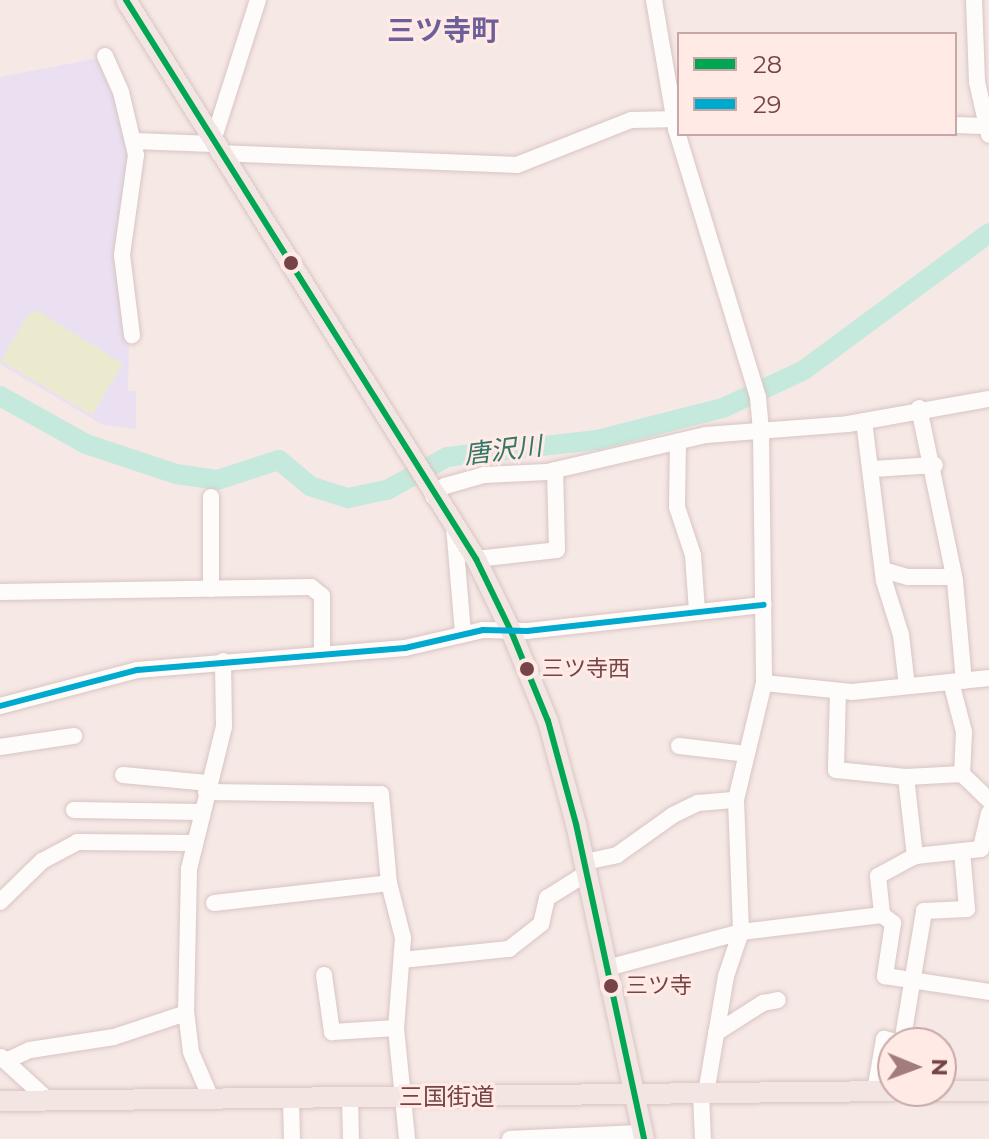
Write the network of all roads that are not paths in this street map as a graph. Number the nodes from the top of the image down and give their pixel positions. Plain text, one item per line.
1 (126, 0) edge
2 (258, 0) edge
3 (654, 0) edge
4 (974, 0) edge
5 (105, 56) dead end
6 (676, 119) edge
7 (957, 125) edge
8 (988, 129) edge
9 (680, 136) edge
10 (135, 141) junction
11 (215, 148) junction
12 (132, 335) dead end
13 (989, 399) edge
14 (919, 408) junction
15 (864, 421) junction
16 (761, 432) junction
17 (678, 442) junction
18 (935, 465) junction
19 (873, 469) junction
20 (555, 470) junction
21 (433, 496) junction
22 (211, 497) dead end
23 (454, 526) junction
24 (476, 559) junction
25 (883, 570) junction
26 (953, 577) junction
27 (211, 589) junction
28 (0, 592) edge
29 (764, 605) junction
30 (697, 611) junction
31 (511, 631) junction
32 (463, 634) junction
33 (322, 654) junction
34 (223, 661) junction
35 (989, 678) edge
36 (958, 681) junction
37 (764, 683) junction
38 (907, 686) junction
39 (838, 691) junction
40 (0, 706) edge
41 (74, 736) dead end
42 (679, 746) dead end
43 (0, 747) edge
44 (747, 754) junction
45 (962, 774) junction
46 (123, 775) dead end
47 (906, 777) junction
48 (206, 787) junction
49 (736, 800) junction
50 (989, 800) edge
51 (74, 810) dead end
52 (201, 812) junction
53 (989, 813) edge
54 (193, 843) junction
55 (962, 851) junction
56 (915, 856) junction
57 (586, 868) junction
58 (389, 883) junction
59 (0, 902) edge
60 (214, 903) dead end
61 (882, 915) junction
62 (741, 932) junction
63 (402, 960) junction
64 (607, 968) junction
65 (324, 975) dead end
66 (912, 982) junction
67 (989, 992) edge
68 (778, 1000) dead end
69 (186, 1013) junction
70 (904, 1027) edge
71 (396, 1028) junction
72 (716, 1033) junction
73 (3, 1058) edge
74 (877, 1091) edge
75 (957, 1091) edge
76 (989, 1091) edge
77 (704, 1094) junction
78 (406, 1097) junction
79 (635, 1097) junction
80 (350, 1098) junction
81 (291, 1099) junction
82 (0, 1101) edge
83 (49, 1101) junction
84 (212, 1101) junction
85 (643, 1136) edge
86 (292, 1139) edge
87 (351, 1139) edge
88 (407, 1139) edge
89 (510, 1139) edge
90 (703, 1139) edge

1 - 11 main road
2 - 11 street
3 - 6 street
4 - 8 street
5 - 10 street
6 - 11 street
7 - 8 street
9 - 16 street
10 - 11 street
10 - 12 street
11 - 21 main road
13 - 14 street
14 - 15 street
14 - 18 street
15 - 16 street
15 - 19 street
16 - 17 street
16 - 29 street
17 - 20 street
17 - 30 street
18 - 19 street
18 - 26 street
19 - 25 street
20 - 21 street
20 - 24 street
21 - 23 main road
22 - 27 street
23 - 24 main road
23 - 32 street
24 - 31 main road
25 - 26 street
25 - 38 street
26 - 36 street
27 - 28 street
27 - 33 street
29 - 30 street
29 - 37 street
30 - 31 street
31 - 32 street
31 - 57 main road
32 - 33 street
33 - 34 street
34 - 40 street
34 - 48 street
35 - 36 street
36 - 38 street
36 - 45 street
37 - 39 street
37 - 44 street
38 - 39 street
39 - 47 street
41 - 43 street
42 - 44 street
44 - 49 street
45 - 47 street
45 - 50 street
46 - 48 street
47 - 56 street
48 - 52 street
48 - 58 street
49 - 57 street
49 - 62 street
51 - 52 street
52 - 54 street
53 - 55 street
54 - 59 street
54 - 69 street
55 - 56 street
55 - 66 street
56 - 61 street
57 - 63 street
57 - 64 main road
58 - 60 street
58 - 63 street
61 - 62 street
61 - 66 street
62 - 64 street
62 - 72 street
63 - 71 street
64 - 79 main road
65 - 71 street
66 - 67 street
66 - 70 street
68 - 72 street
69 - 73 street
69 - 84 street
71 - 78 street
72 - 77 street
73 - 83 street
74 - 77 main road, 三国街道
75 - 76 main road
77 - 79 main road, 三国街道
77 - 90 street
78 - 79 main road, 三国街道
78 - 80 main road, 三国街道
78 - 88 street
79 - 85 main road
80 - 81 main road, 三国街道
80 - 87 street
81 - 84 main road, 三国街道
81 - 86 street
82 - 83 main road, 三国街道
83 - 84 main road, 三国街道
85 - 89 street

